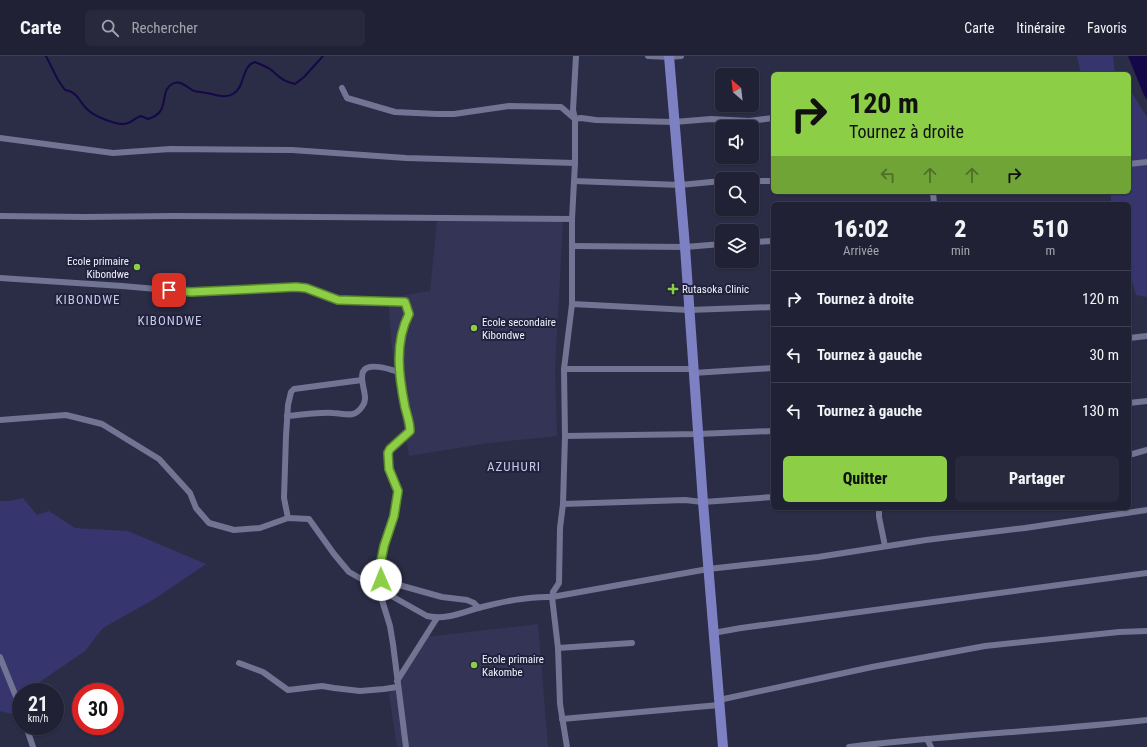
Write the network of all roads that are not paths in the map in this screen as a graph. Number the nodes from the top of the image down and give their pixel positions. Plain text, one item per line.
1 (576, 56) edge
2 (648, 56) edge
3 (681, 56) edge
4 (669, 57) edge
5 (342, 88) dead end
6 (771, 118) edge
7 (575, 119) junction
8 (674, 122) junction
9 (0, 138) edge
10 (1147, 162) edge
11 (575, 163) junction
12 (1131, 164) edge
13 (759, 181) edge
14 (771, 181) edge
15 (574, 182) junction
16 (715, 182) edge
17 (680, 185) junction
18 (0, 216) edge
19 (572, 219) junction
20 (771, 241) edge
21 (759, 242) edge
22 (715, 245) edge
23 (572, 246) junction
24 (685, 247) junction
25 (0, 278) edge
26 (572, 304) junction
27 (771, 307) edge
28 (689, 310) junction
29 (1147, 336) edge
30 (1131, 338) edge
31 (771, 368) edge
32 (564, 369) junction
33 (693, 371) junction
34 (400, 372) junction
35 (362, 380) junction
36 (1147, 401) edge
37 (1131, 403) edge
38 (287, 416) junction
39 (0, 420) edge
40 (771, 431) edge
41 (698, 434) junction
42 (565, 436) junction
43 (1147, 450) edge
44 (1131, 454) edge
45 (771, 497) edge
46 (703, 502) junction
47 (563, 504) junction
48 (879, 510) edge
49 (1147, 510) edge
50 (288, 518) junction
51 (885, 546) junction
52 (708, 570) junction
53 (1147, 573) edge
54 (381, 580) junction
55 (381, 590) junction
56 (552, 597) junction
57 (479, 608) junction
58 (437, 618) junction
59 (1147, 631) edge
60 (713, 633) junction
61 (632, 643) dead end
62 (558, 648) junction
63 (0, 657) edge
64 (239, 663) dead end
65 (397, 684) junction
66 (12, 687) edge
67 (719, 703) junction
68 (562, 719) junction
69 (1147, 720) edge
70 (29, 735) edge
71 (927, 740) junction
72 (33, 747) edge
73 (406, 747) edge
74 (566, 747) edge
75 (723, 747) edge
76 (850, 747) edge
77 (931, 747) edge

1 - 7 street
2 - 4 street
3 - 4 street
4 - 8 highway
5 - 7 street
6 - 8 street
7 - 8 street
7 - 11 street
8 - 17 highway
9 - 11 street
10 - 12 street
11 - 15 street
13 - 14 street
15 - 17 street
15 - 19 street
16 - 17 street
17 - 24 highway
18 - 19 street
19 - 23 street
20 - 21 street
22 - 24 street
23 - 24 street
23 - 26 street
24 - 28 highway
25 - 34 street
26 - 28 street
26 - 32 street
27 - 28 street
28 - 33 highway
29 - 30 street
31 - 33 street
32 - 33 street
32 - 42 street
33 - 41 highway
34 - 35 street
34 - 54 street
35 - 38 street
35 - 38 street
36 - 37 street
38 - 50 street
39 - 50 street
40 - 41 street
41 - 42 street
41 - 46 highway
42 - 47 street
43 - 44 street
45 - 46 street
46 - 47 street
46 - 52 highway
47 - 56 street
48 - 51 street
49 - 51 street
50 - 55 street
51 - 52 street
52 - 56 street
52 - 60 highway
53 - 60 street
54 - 55 street
54 - 57 street
55 - 58 street
55 - 65 street
56 - 57 street
56 - 62 street
57 - 58 street
58 - 65 street
59 - 67 street
60 - 67 highway
61 - 62 street
62 - 68 street
63 - 66 street
64 - 65 street
65 - 73 street
67 - 68 street
67 - 75 highway
68 - 74 street
69 - 71 street
70 - 72 street
71 - 76 street
71 - 77 street

